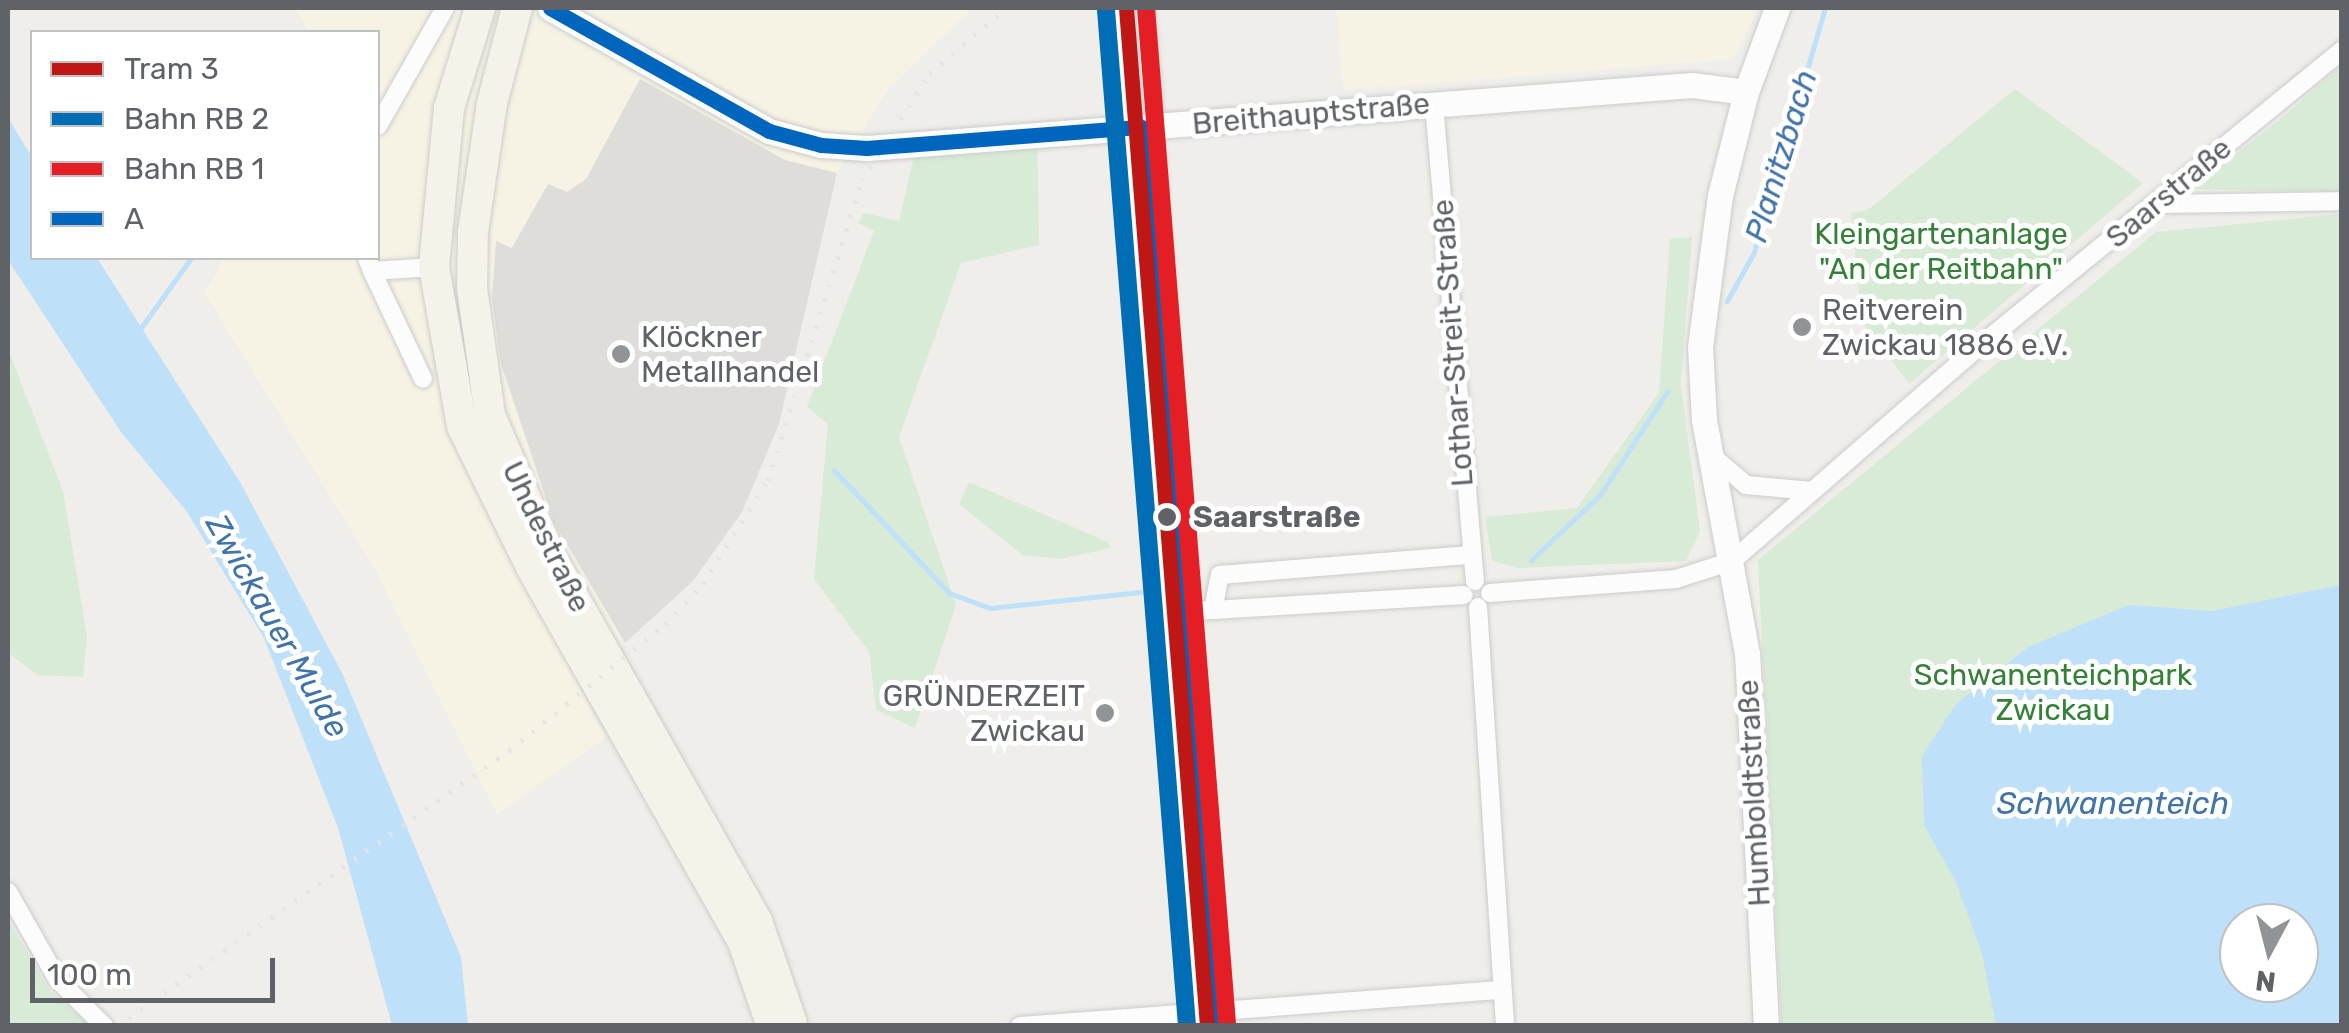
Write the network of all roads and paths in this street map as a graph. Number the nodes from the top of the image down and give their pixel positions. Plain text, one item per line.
1 (445, 8) edge
2 (480, 8) edge
3 (518, 8) edge
4 (550, 8) edge
5 (1115, 8) edge
6 (1145, 8) edge
7 (1778, 8) edge
8 (2342, 50) edge
9 (1746, 92) junction
10 (1434, 104) junction
11 (380, 122) edge
12 (1155, 126) junction
13 (1128, 128) junction
14 (2342, 201) edge
15 (2156, 204) junction
16 (369, 264) edge
17 (434, 267) junction
18 (424, 380) dead end
19 (1709, 452) junction
20 (1813, 491) junction
21 (1470, 554) junction
22 (1732, 561) junction
23 (1477, 594) junction
24 (1205, 610) junction
25 (8, 892) edge
26 (1502, 990) junction
27 (1223, 1018) edge
28 (1198, 1019) edge
29 (104, 1026) edge
30 (772, 1026) edge
31 (792, 1026) edge
32 (1020, 1026) edge
33 (1506, 1026) edge
34 (1766, 1026) edge

1 - 11 street
2 - 17 main road, Uhdestraße
3 - 31 main road, Uhdestraße
4 - 13 main road, Breithauptstraße
5 - 13 street
6 - 12 street
7 - 9 main road, Humboldtstraße
8 - 15 street, Saarstraße
9 - 10 main road, Breithauptstraße
9 - 19 main road, Humboldtstraße
10 - 12 main road, Breithauptstraße
10 - 21 street, Lothar-Streit-Straße
12 - 13 main road, Breithauptstraße
12 - 24 street
13 - 28 street
14 - 15 street
15 - 20 street, Saarstraße
16 - 17 street
16 - 18 street
17 - 30 main road, Uhdestraße
19 - 20 street
19 - 22 main road, Humboldtstraße
20 - 22 street, Saarstraße
21 - 23 street, Lothar-Streit-Straße
21 - 24 street
22 - 23 street, Saarstraße
22 - 34 main road, Humboldtstraße
23 - 24 street, Saarstraße
23 - 26 street, Lothar-Streit-Straße
24 - 27 street
25 - 29 street
26 - 27 street
26 - 33 street, Lothar-Streit-Straße
27 - 28 street
28 - 32 street

